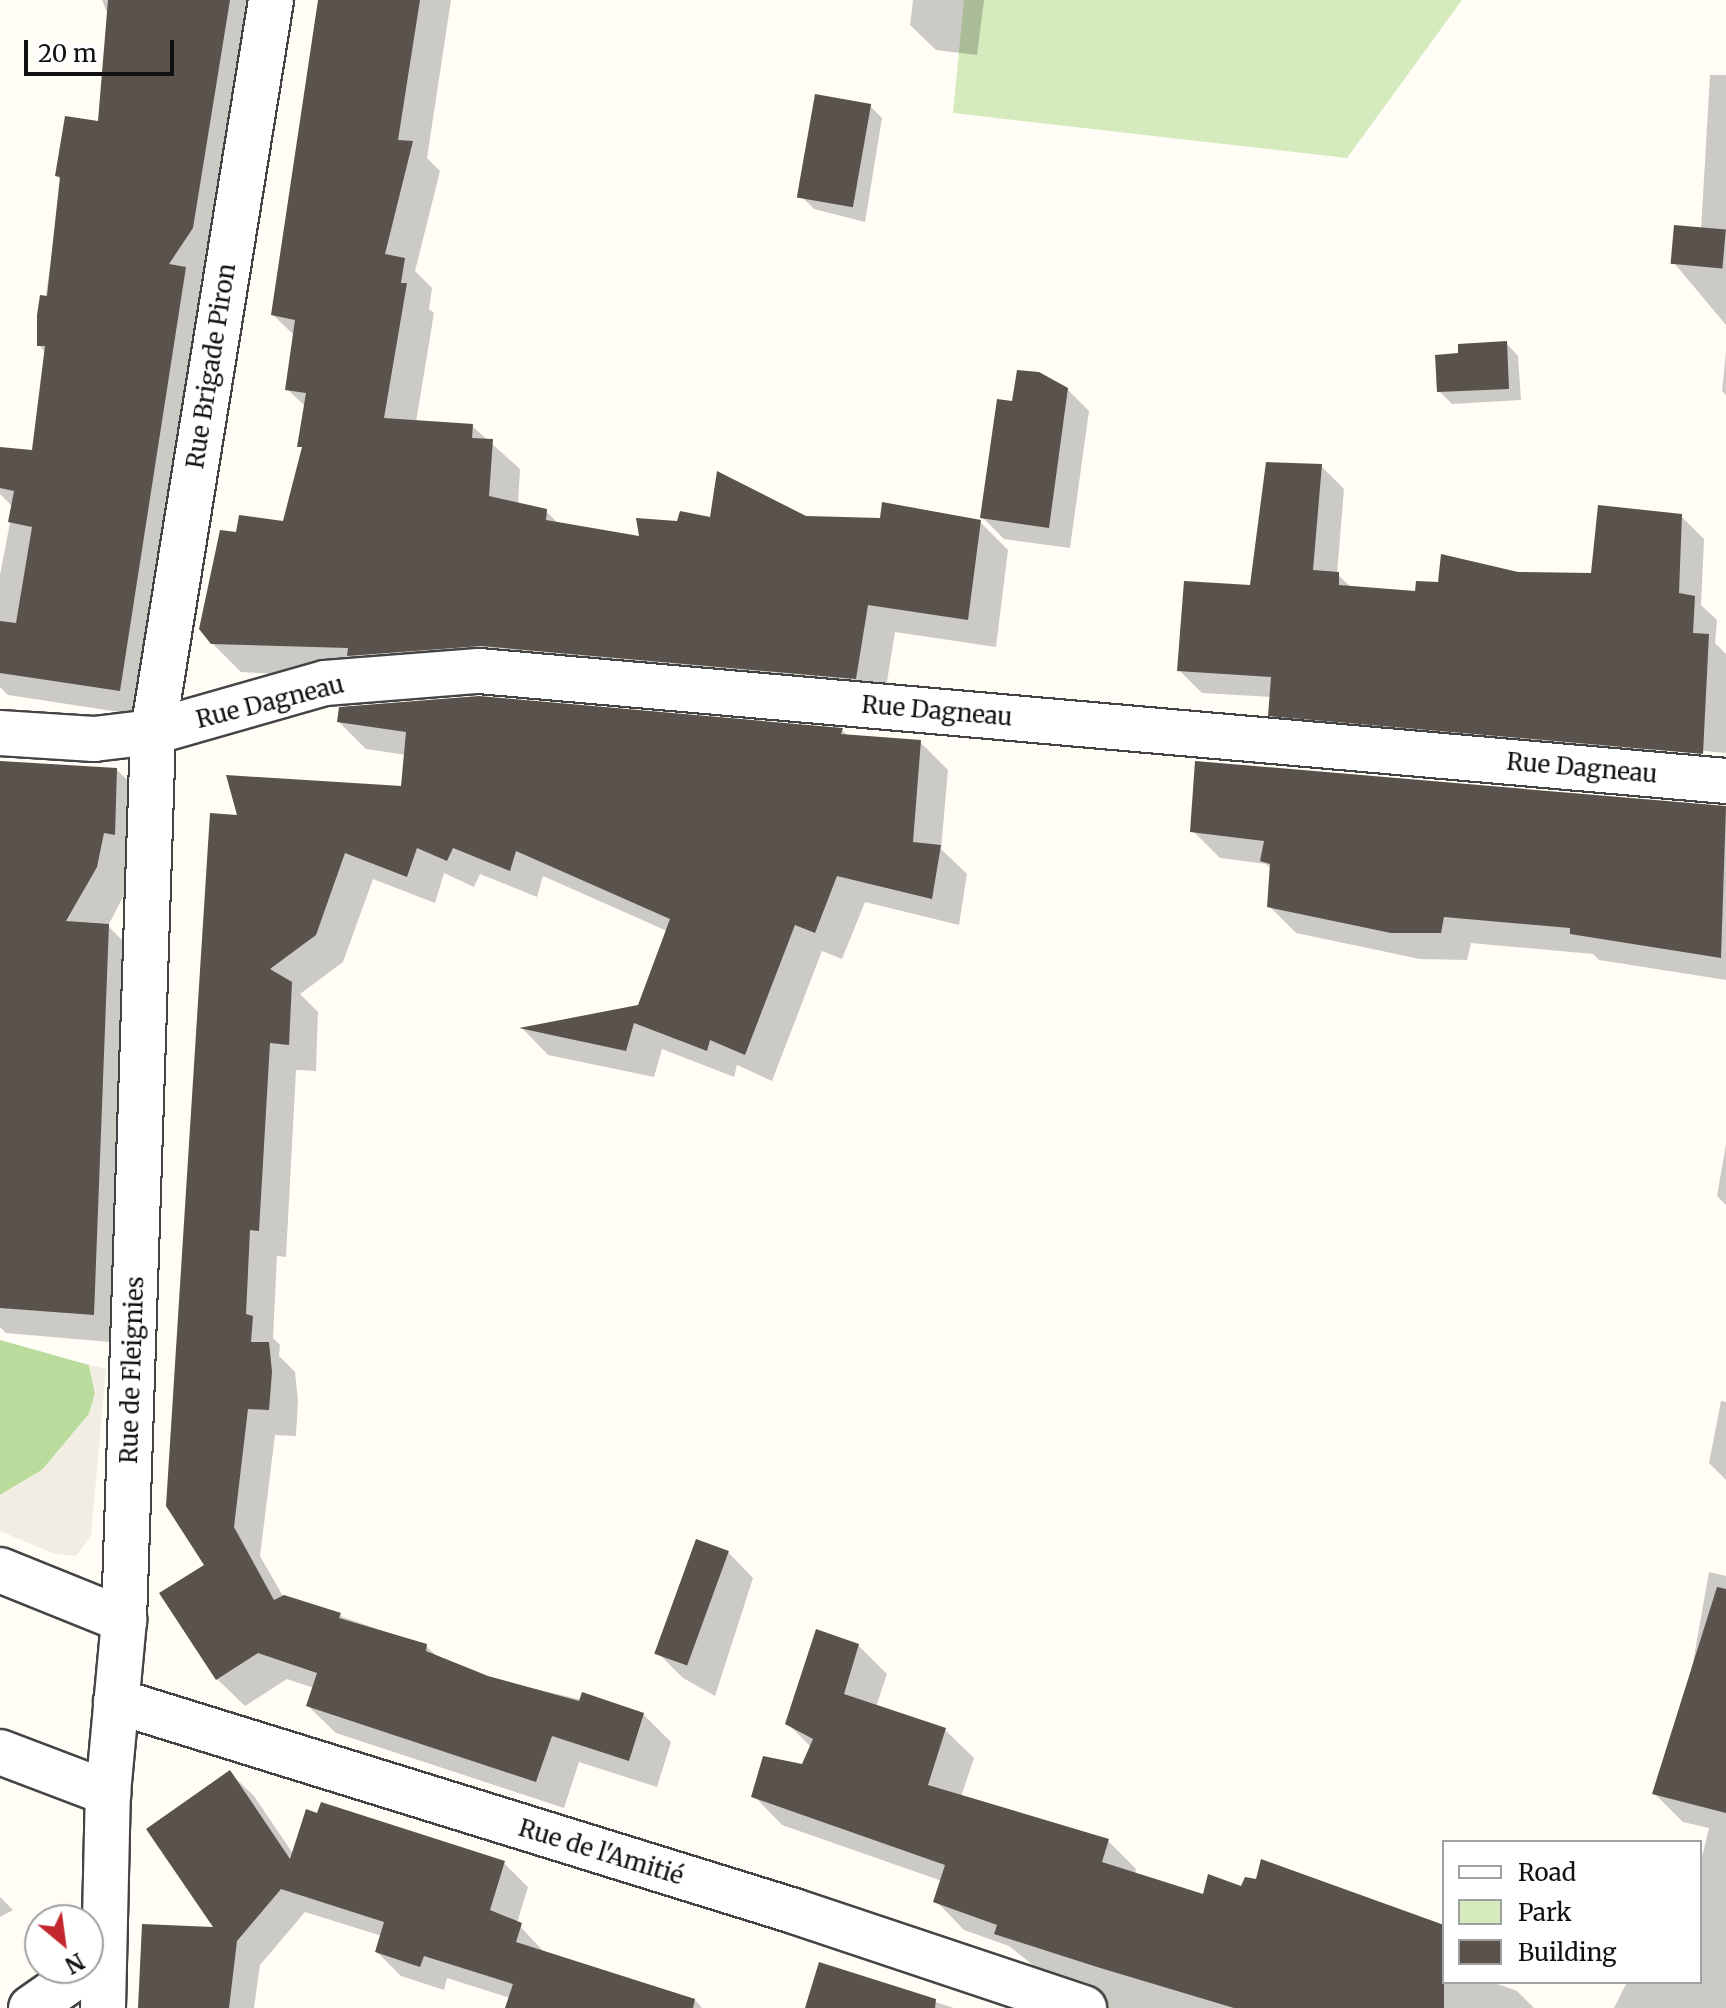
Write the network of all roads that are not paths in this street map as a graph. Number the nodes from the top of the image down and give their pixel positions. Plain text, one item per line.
1 (271, 0) edge
2 (153, 732) junction
3 (0, 733) edge
4 (1726, 781) edge
5 (0, 1570) edge
6 (124, 1620) junction
7 (116, 1701) junction
8 (0, 1752) edge
9 (108, 1793) junction
10 (104, 1957) edge
11 (65, 1984) edge
12 (103, 1984) edge
13 (31, 2008) edge
14 (103, 2008) edge
15 (1084, 2008) edge

1 - 2 street, Rue Brigade Piron
2 - 3 street, Rue Dagneau
2 - 4 street, Rue Dagneau
2 - 6 street, Rue de Fleignies
5 - 6 street
6 - 7 street, Rue de Fleignies
7 - 9 street, Rue de Fleignies
7 - 15 street, Rue de l'Amitié
8 - 9 street
9 - 10 street, Rue de Fleignies
11 - 13 street
12 - 14 street, Rue de Fleignies

